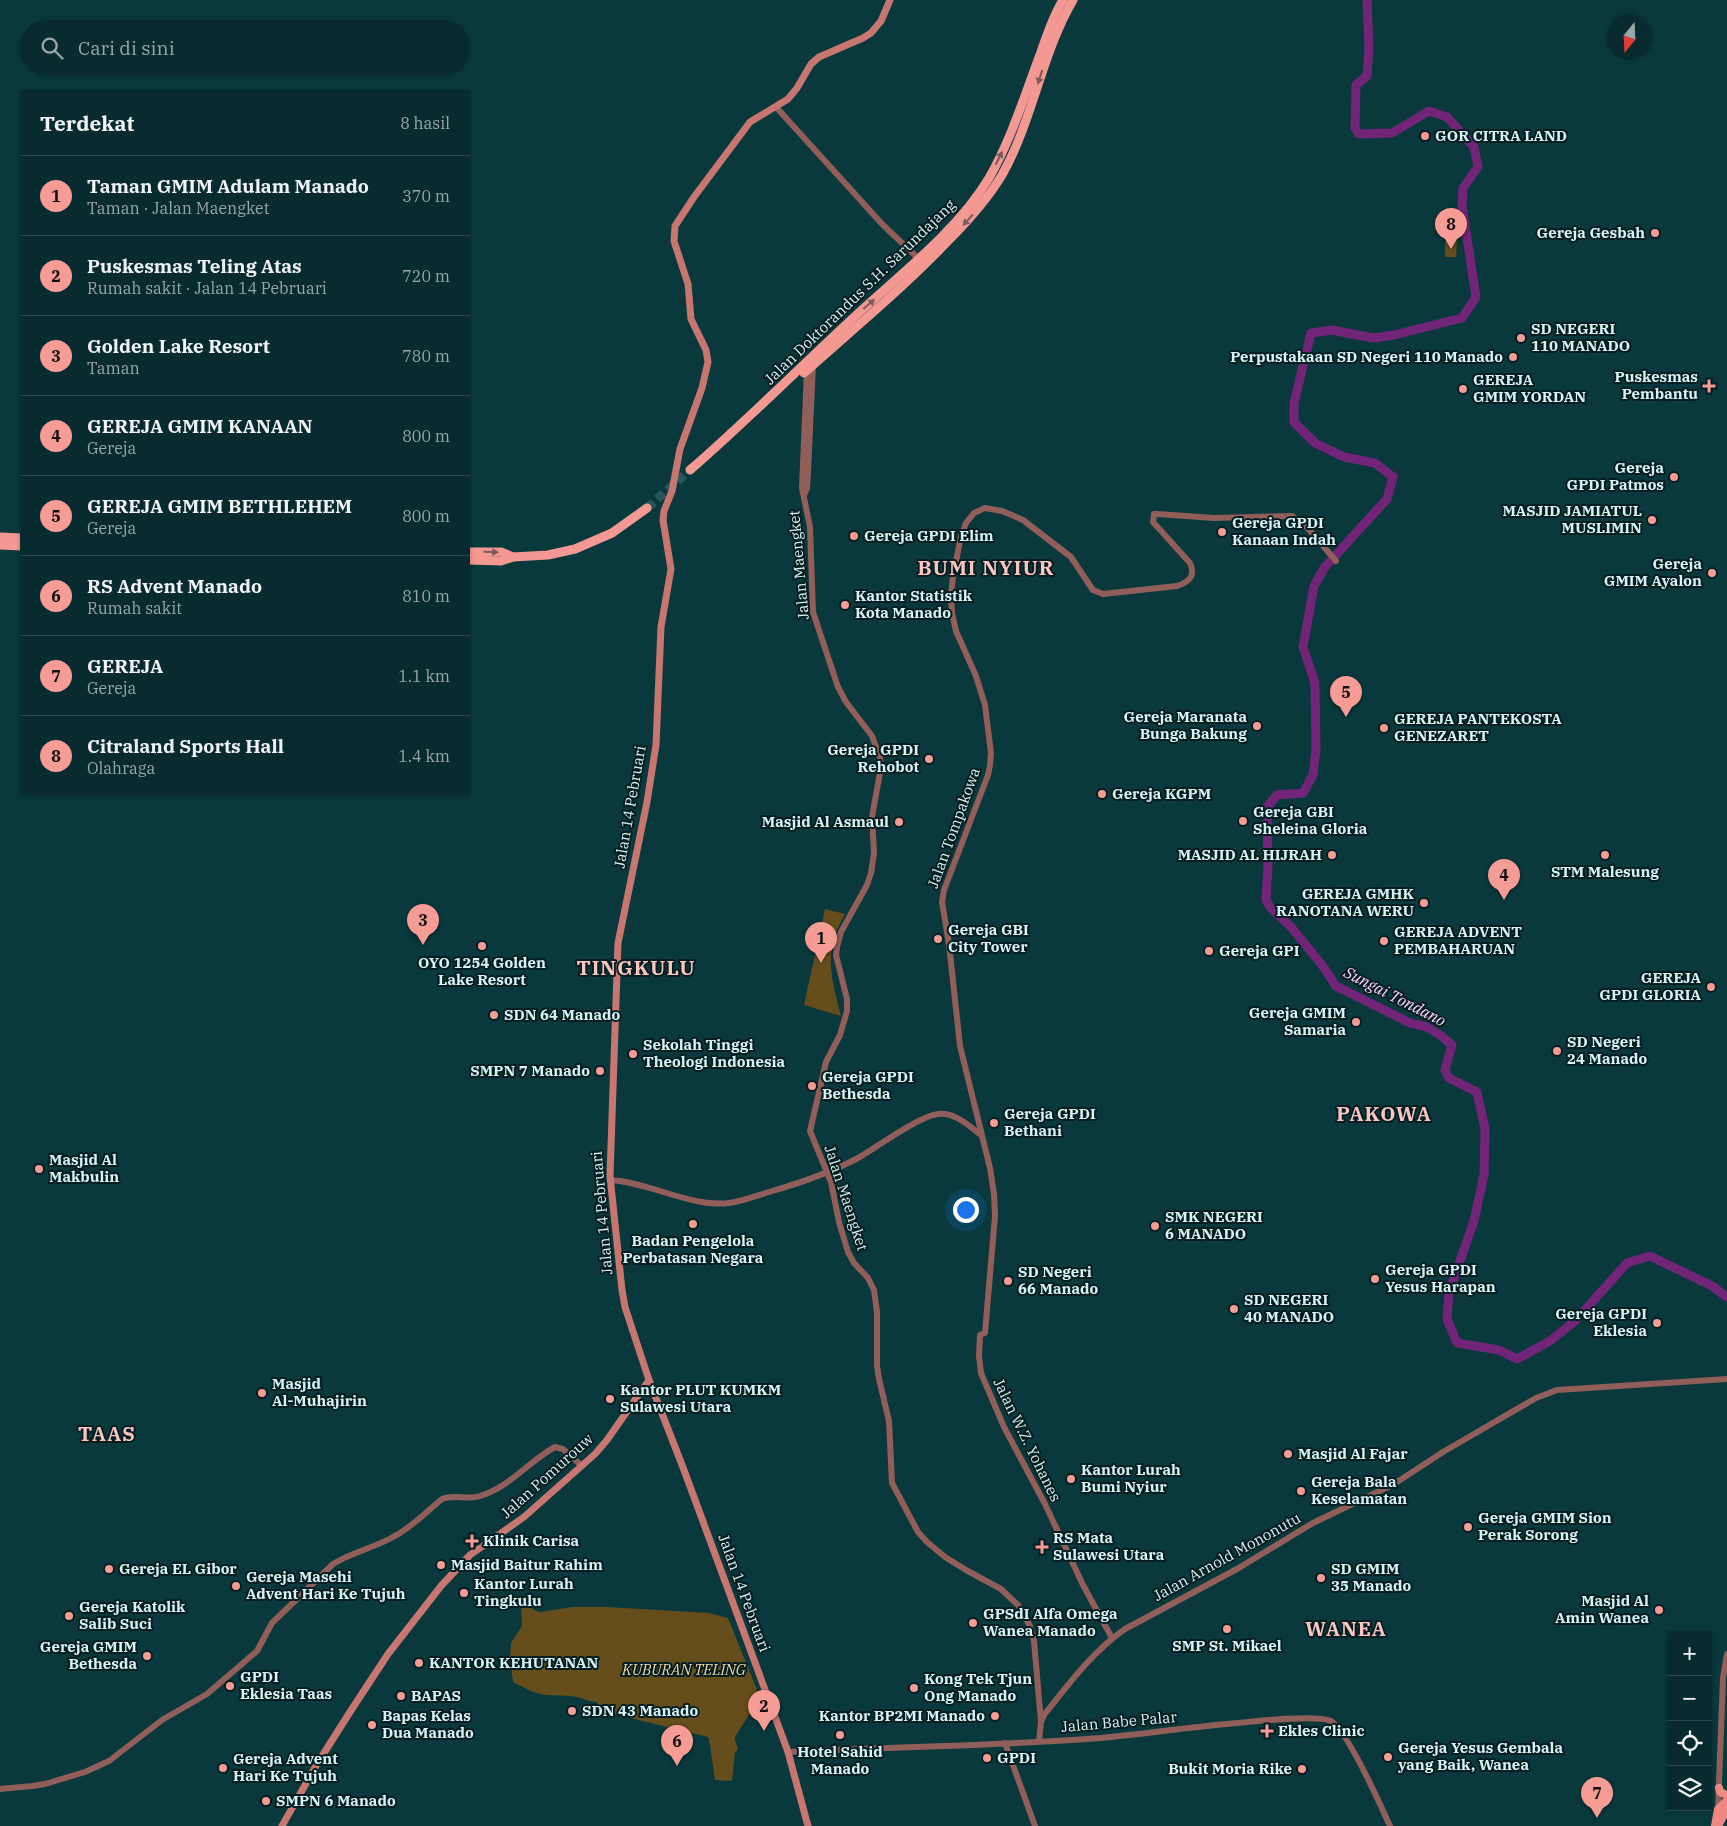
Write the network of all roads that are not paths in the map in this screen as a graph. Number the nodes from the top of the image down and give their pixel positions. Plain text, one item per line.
1 (890, 0) edge
2 (1062, 0) edge
3 (1073, 0) edge
4 (776, 107) junction
5 (1012, 129) junction
6 (1021, 134) junction
7 (918, 258) junction
8 (836, 340) junction
9 (810, 368) junction
10 (742, 424) junction
11 (690, 470) tunnel mouth
12 (647, 508) tunnel mouth
13 (0, 537) edge
14 (20, 538) edge
15 (0, 545) edge
16 (20, 546) edge
17 (470, 552) edge
18 (513, 557) junction
19 (470, 560) edge
20 (1336, 561) dead end
21 (982, 1135) junction
22 (827, 1172) junction
23 (610, 1180) junction
24 (1727, 1378) edge
25 (648, 1380) junction
26 (638, 1394) junction
27 (654, 1394) junction
28 (582, 1466) junction
29 (1112, 1638) junction
30 (1727, 1654) edge
31 (1041, 1722) junction
32 (1039, 1741) junction
33 (1005, 1743) junction
34 (788, 1752) junction
35 (1719, 1788) junction
36 (0, 1789) edge
37 (1727, 1795) edge
38 (1727, 1800) edge
39 (1722, 1810) edge
40 (282, 1826) edge
41 (808, 1826) edge
42 (1035, 1826) edge
43 (1390, 1826) edge
44 (1717, 1826) edge

1 - 4 main road, Jalan 14 Pebruari
2 - 5 highway, Jalan Doktorandus S.H. Sarundajang
3 -> 6 highway
4 - 7 street
4 - 23 main road, Jalan 14 Pebruari
5 - 6 highway
7 -> 5 highway, Jalan Doktorandus S.H. Sarundajang
6 -> 8 highway
8 -> 7 highway, Jalan Doktorandus S.H. Sarundajang
8 - 9 highway
8 - 10 highway, Jalan Doktorandus S.H. Sarundajang
9 - 10 highway
9 - 22 street, Jalan Maengket
10 - 11 highway, Jalan Doktorandus S.H. Sarundajang
12 - 18 highway
13 - 14 highway
15 - 16 highway
17 -> 18 highway
18 - 19 highway
20 - 21 street, Jalan Tompakowa
21 - 22 street
21 - 29 street, Jalan W.Z. Yohanes
22 - 23 street
22 - 31 street, Jalan Maengket
23 - 25 main road, Jalan 14 Pebruari
24 - 29 street, Jalan Arnold Mononutu
25 - 26 main road, Jalan Pomurouw
25 - 27 main road, Jalan 14 Pebruari
26 - 27 main road
26 - 28 main road, Jalan Pomurouw
27 - 34 main road, Jalan 14 Pebruari
28 - 36 street
28 - 40 main road, Jalan Pomurouw
29 - 31 street, Jalan Arnold Mononutu
30 - 35 street
31 - 32 street
32 - 33 street, Jalan Babe Palar
32 - 43 street, Jalan Babe Palar
33 - 34 street, Jalan Babe Palar
33 - 42 street
34 - 41 main road, Jalan 14 Pebruari
35 - 37 main road
35 - 39 street
38 - 39 main road
39 - 44 main road

